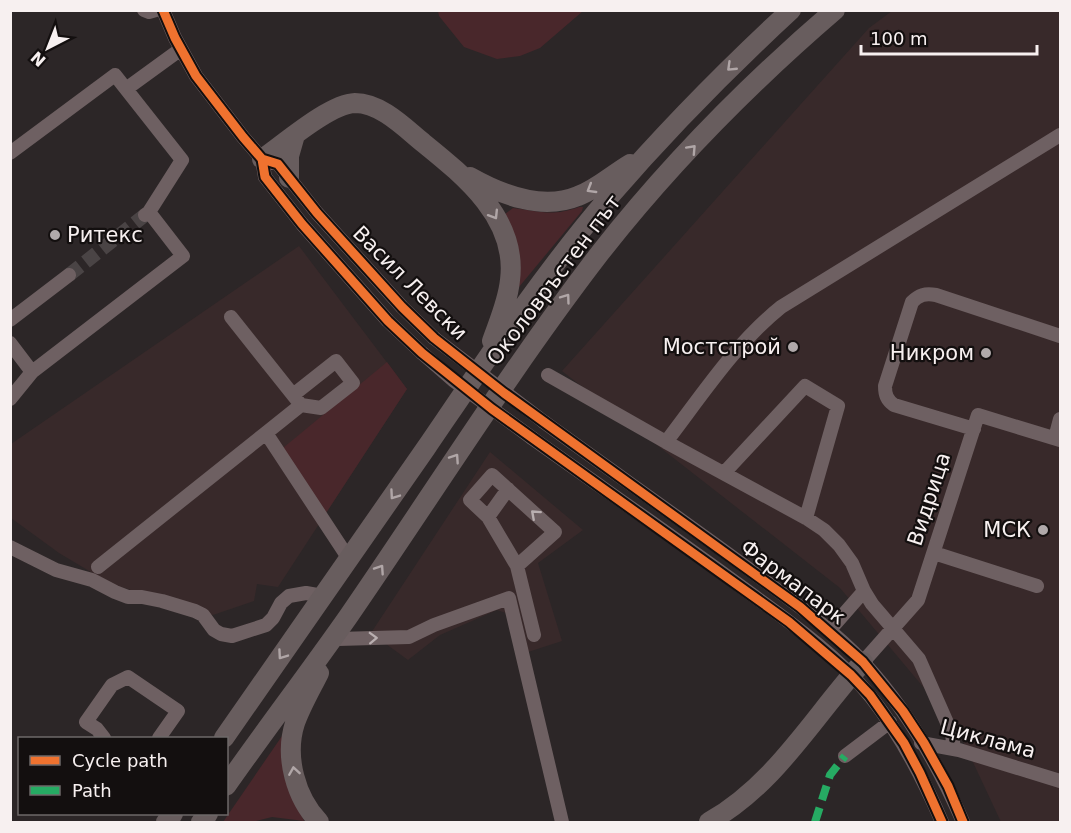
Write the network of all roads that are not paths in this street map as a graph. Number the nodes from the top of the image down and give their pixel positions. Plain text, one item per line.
1 (144, 10) edge
2 (156, 10) edge
3 (163, 10) edge
4 (791, 10) edge
5 (835, 10) edge
6 (181, 49) junction
7 (126, 89) junction
8 (295, 135) junction
9 (1060, 135) edge
10 (650, 152) junction
11 (10, 153) edge
12 (262, 159) junction
13 (457, 170) junction
14 (289, 178) junction
15 (69, 275) tunnel mouth
16 (231, 317) dead end
17 (10, 320) edge
18 (1060, 336) edge
19 (10, 344) edge
20 (486, 360) junction
21 (32, 372) junction
22 (548, 375) dead end
23 (10, 399) edge
24 (1060, 419) edge
25 (544, 422) joint
26 (974, 429) junction
27 (266, 433) junction
28 (532, 438) joint
29 (1058, 439) edge
30 (666, 442) junction
31 (724, 473) junction
32 (508, 489) junction
33 (488, 517) junction
34 (806, 518) junction
35 (10, 547) edge
36 (934, 553) junction
37 (350, 559) junction
38 (517, 566) junction
39 (98, 567) dead end
40 (1037, 586) dead end
41 (864, 591) junction
42 (523, 594) junction
43 (323, 596) junction
44 (509, 598) junction
45 (347, 618) junction
46 (894, 628) junction
47 (829, 631) junction
48 (534, 635) dead end
49 (338, 639) junction
50 (857, 669) junction
51 (890, 722) junction
52 (103, 737) edge
53 (160, 737) edge
54 (225, 737) edge
55 (903, 743) junction
56 (924, 743) junction
57 (954, 748) junction
58 (845, 756) dead end
59 (1060, 781) edge
60 (228, 783) edge
61 (319, 822) edge
62 (562, 822) edge
63 (709, 822) edge
64 (942, 822) edge
65 (963, 822) edge

1 - 2 street
3 - 6 street, Васил Левски
4 -> 10 highway, Околовръстен път
45 -> 5 highway, Околовръстен път
6 - 7 street
6 - 12 street, Васил Левски
7 - 11 street
7 - 21 street
8 - 12 highway
8 - 13 highway
8 - 14 highway
9 - 30 street
10 -> 13 highway
10 - 20 highway, Околовръстен път
12 - 14 street, Васил Левски
12 - 28 street, Васил Левски, bridge
13 -> 20 highway
14 - 25 street, Васил Левски, bridge
15 - 17 street
16 - 27 street
18 - 26 street
19 - 21 street
20 -> 37 highway, Околовръстен път
21 - 23 street
22 - 30 street
24 - 29 street
25 - 47 street, Фармапарк
26 - 29 street
26 - 36 street, Видрица
27 - 37 street
27 - 39 street
28 - 50 street, Фармапарк
30 - 31 street
31 - 34 street
31 - 34 street
32 - 33 street
32 - 33 street
38 -> 32 street
33 - 38 street
34 - 41 street
35 - 43 street
36 - 40 street
36 - 46 street, Видрица
37 - 43 highway, Околовръстен път
38 - 42 street
41 - 46 street
41 - 47 street
42 - 44 street
42 - 48 street
43 -> 54 highway, Околовръстен път
49 -> 44 street
44 - 62 street
45 - 49 highway
45 - 60 highway, Околовръстен път
46 - 50 street, Видрица
46 - 57 street
47 - 50 street, Фармапарк
61 -> 49 highway
50 - 51 street, Фармапарк
50 - 56 street, Фармапарк
50 - 63 highway
51 - 55 street, Фармапарк
51 - 58 street
52 - 53 street
55 - 56 street, Циклама
55 - 64 street, Фармапарк
56 - 57 street, Циклама
56 - 65 street, Фармапарк
57 - 59 street, Циклама

